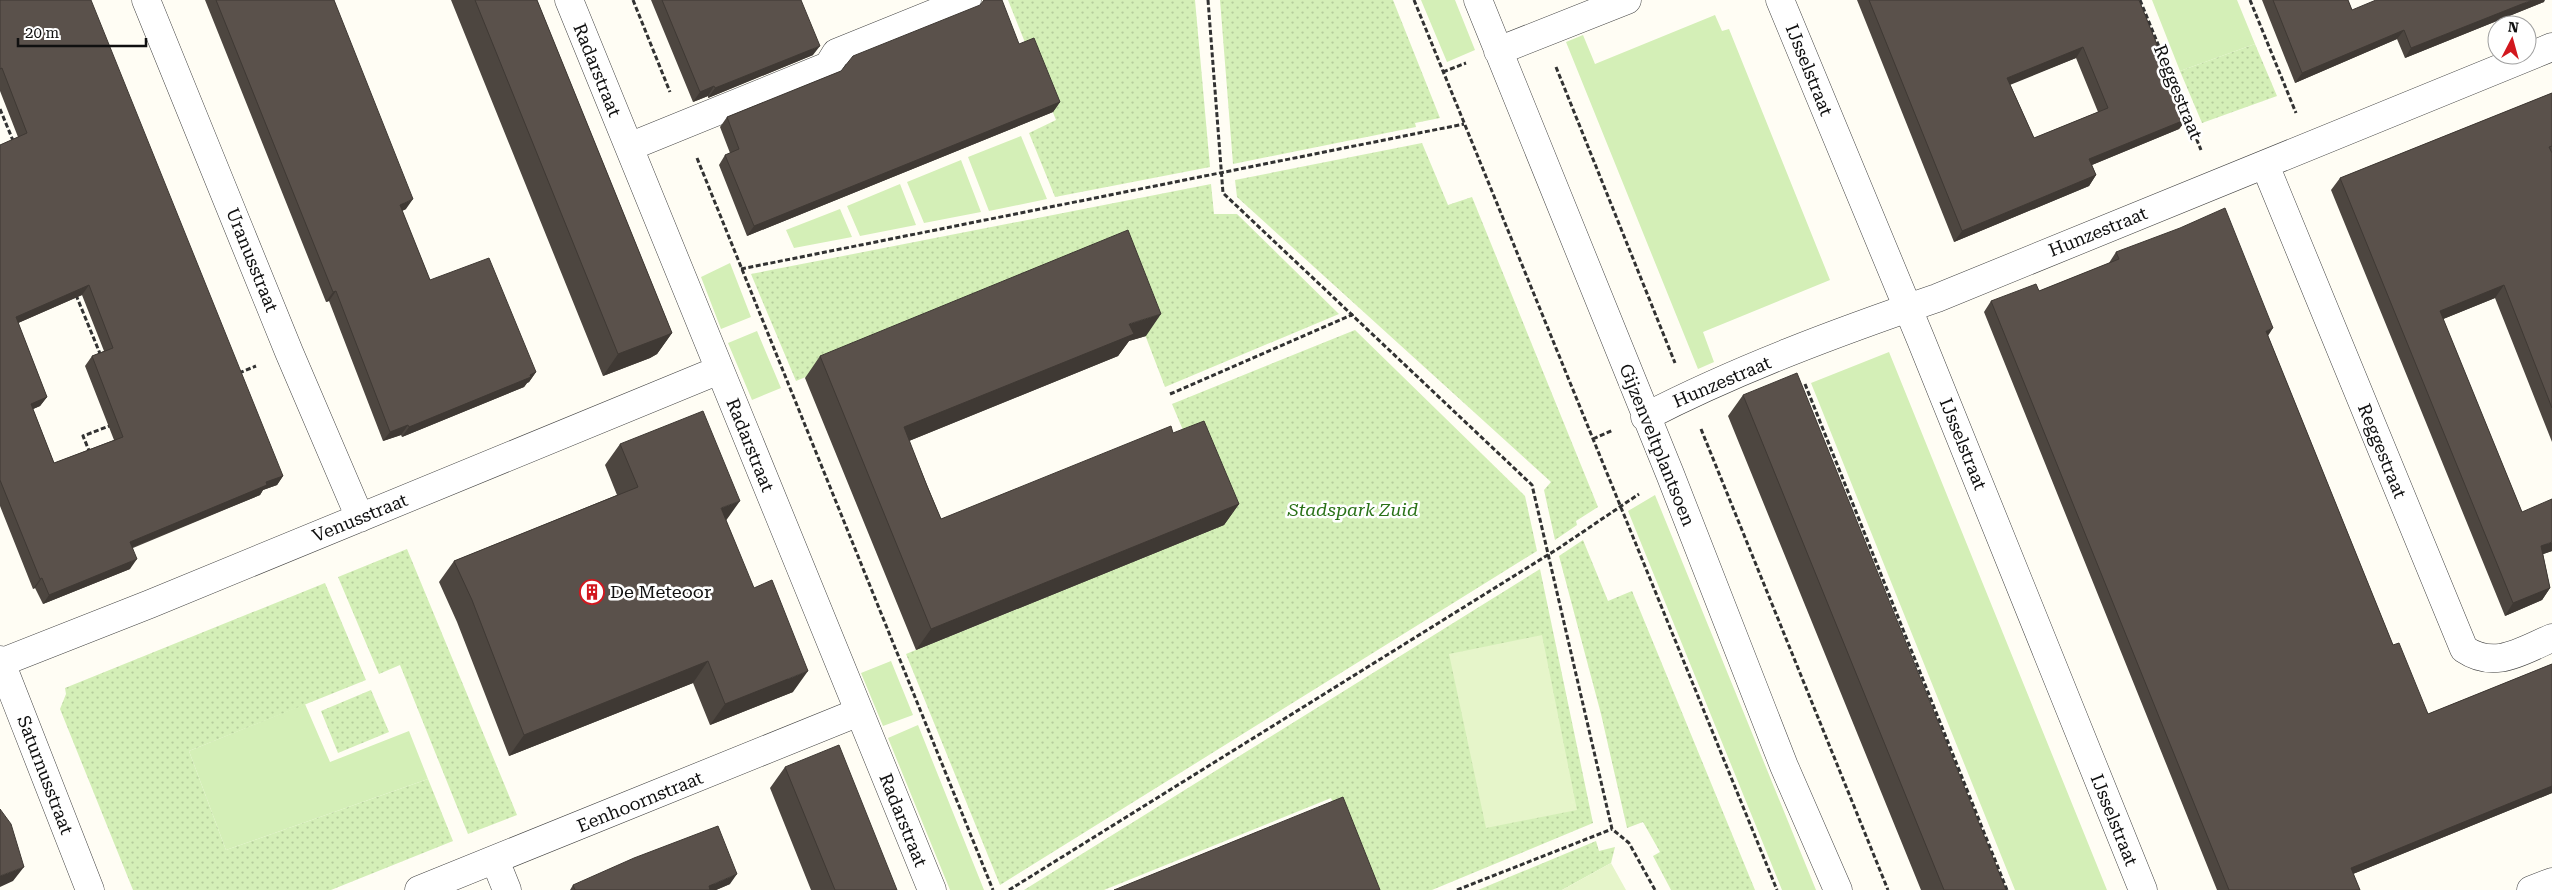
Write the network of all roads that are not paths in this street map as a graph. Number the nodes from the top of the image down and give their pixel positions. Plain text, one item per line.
1 (146, 0) edge
2 (569, 0) edge
3 (967, 0) edge
4 (1478, 0) edge
5 (1628, 0) edge
6 (1780, 0) edge
7 (2552, 47) edge
8 (1498, 51) junction
9 (629, 147) junction
10 (2265, 165) junction
11 (1907, 309) junction
12 (719, 370) junction
13 (1645, 417) junction
14 (360, 518) junction
15 (2552, 638) edge
16 (0, 662) edge
17 (859, 712) junction
18 (495, 860) junction
19 (2552, 882) edge
20 (90, 890) edge
21 (419, 890) edge
22 (507, 890) edge
23 (932, 890) edge
24 (1838, 890) edge
25 (2142, 890) edge
26 (2531, 890) edge

1 - 14 street, Uranusstraat
2 - 9 street, Radarstraat
3 - 9 street
4 - 8 street, Gijzenveltplantsoen
5 - 8 street
6 - 11 street, IJsselstraat
7 - 10 street, Hunzestraat
8 - 13 street, Gijzenveltplantsoen
9 - 12 street, Radarstraat
10 - 11 street, Hunzestraat
10 - 15 street, Reggestraat
11 - 13 street, Hunzestraat
11 - 25 street, IJsselstraat
12 - 14 street, Venusstraat
12 - 17 street, Radarstraat
13 - 24 street, Gijzenveltplantsoen
14 - 16 street, Venusstraat
16 - 20 street, Saturnusstraat
17 - 18 street, Eenhoornstraat
17 - 23 street, Radarstraat
18 - 21 street, Eenhoornstraat
18 - 22 street
19 - 26 street

